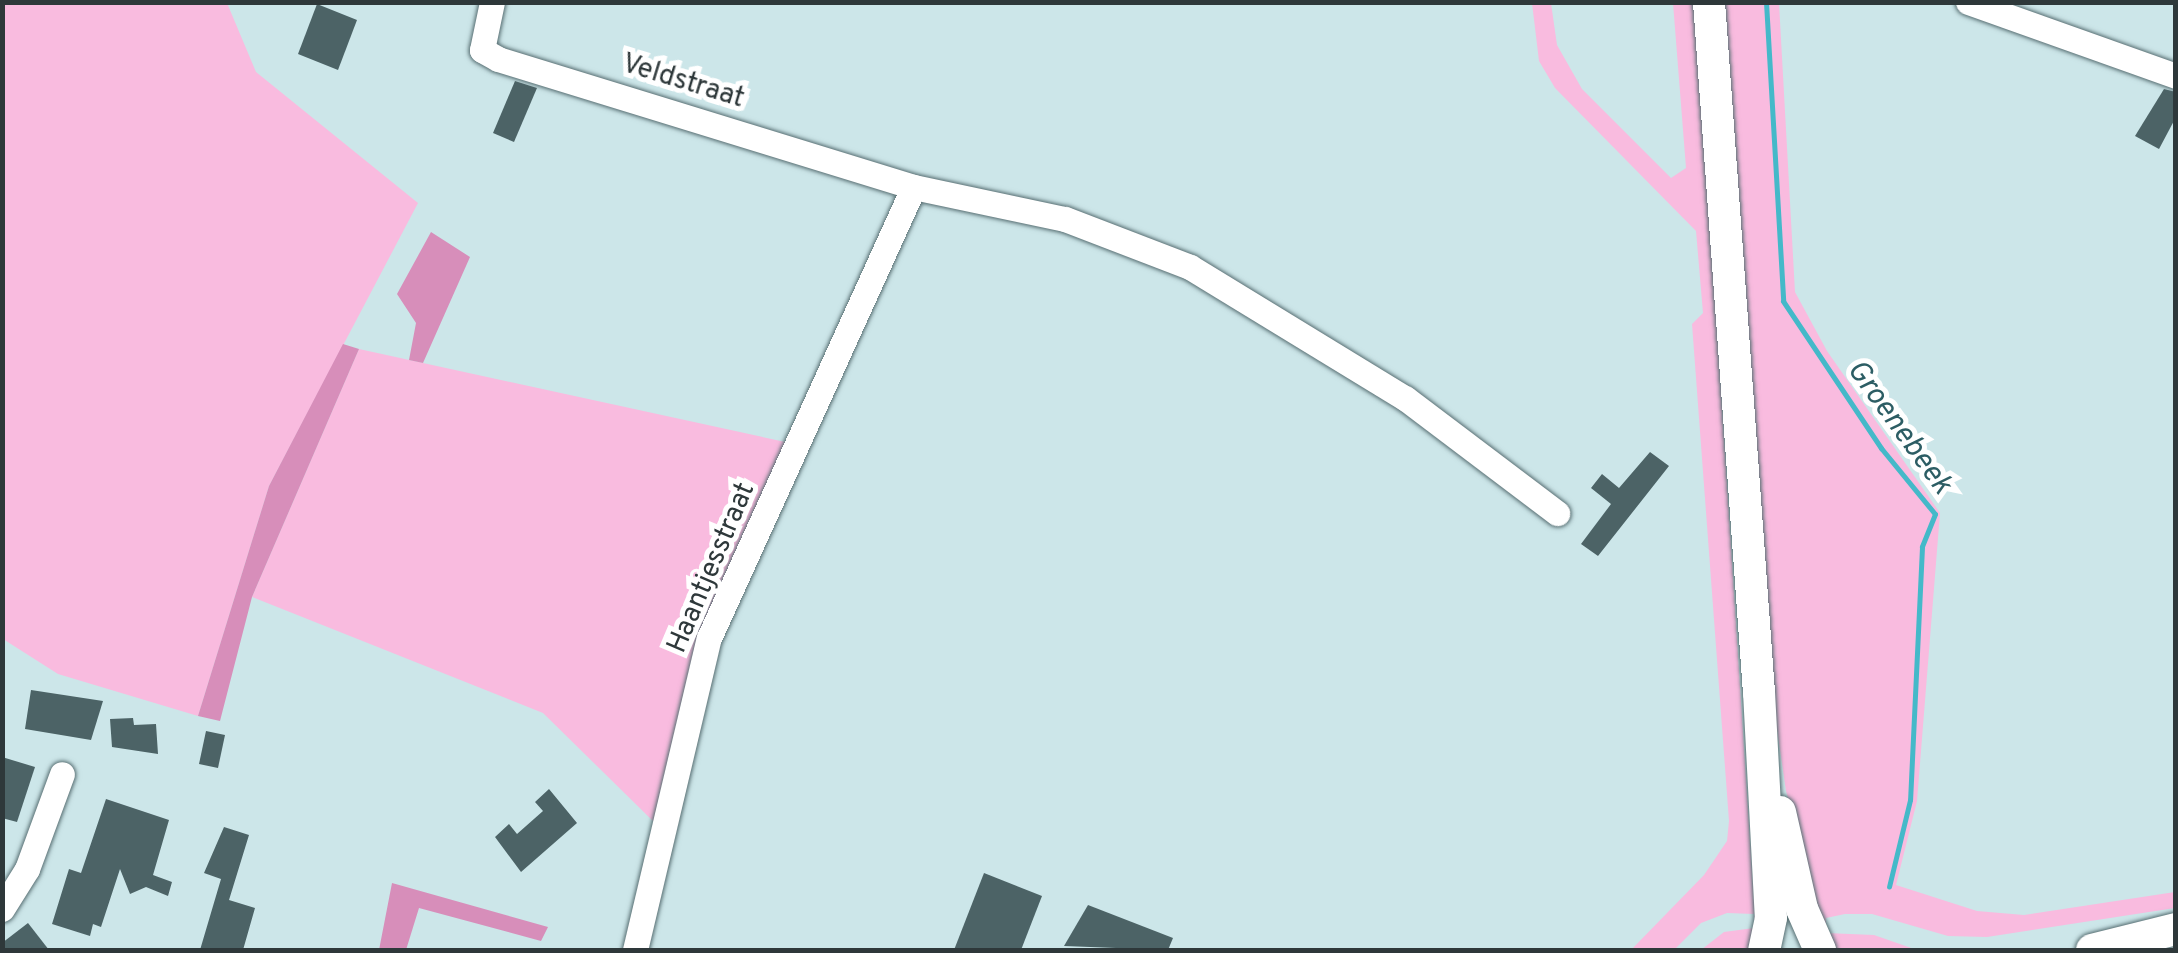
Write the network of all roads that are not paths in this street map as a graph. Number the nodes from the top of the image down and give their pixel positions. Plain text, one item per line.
1 (492, 2) edge
2 (1709, 2) edge
3 (1968, 2) edge
4 (2176, 76) edge
5 (914, 188) junction
6 (1557, 513) dead end
7 (1759, 692) junction
8 (62, 774) dead end
9 (2, 909) edge
10 (2176, 929) edge
11 (635, 950) edge
12 (1764, 950) edge
13 (1820, 950) edge
14 (2092, 950) edge

1 - 5 street, Veldstraat
2 - 7 main road
3 - 4 street
5 - 6 street, Veldstraat
5 - 11 street, Haantjesstraat
7 - 12 main road
7 - 13 main road
8 - 9 street
10 - 14 main road

